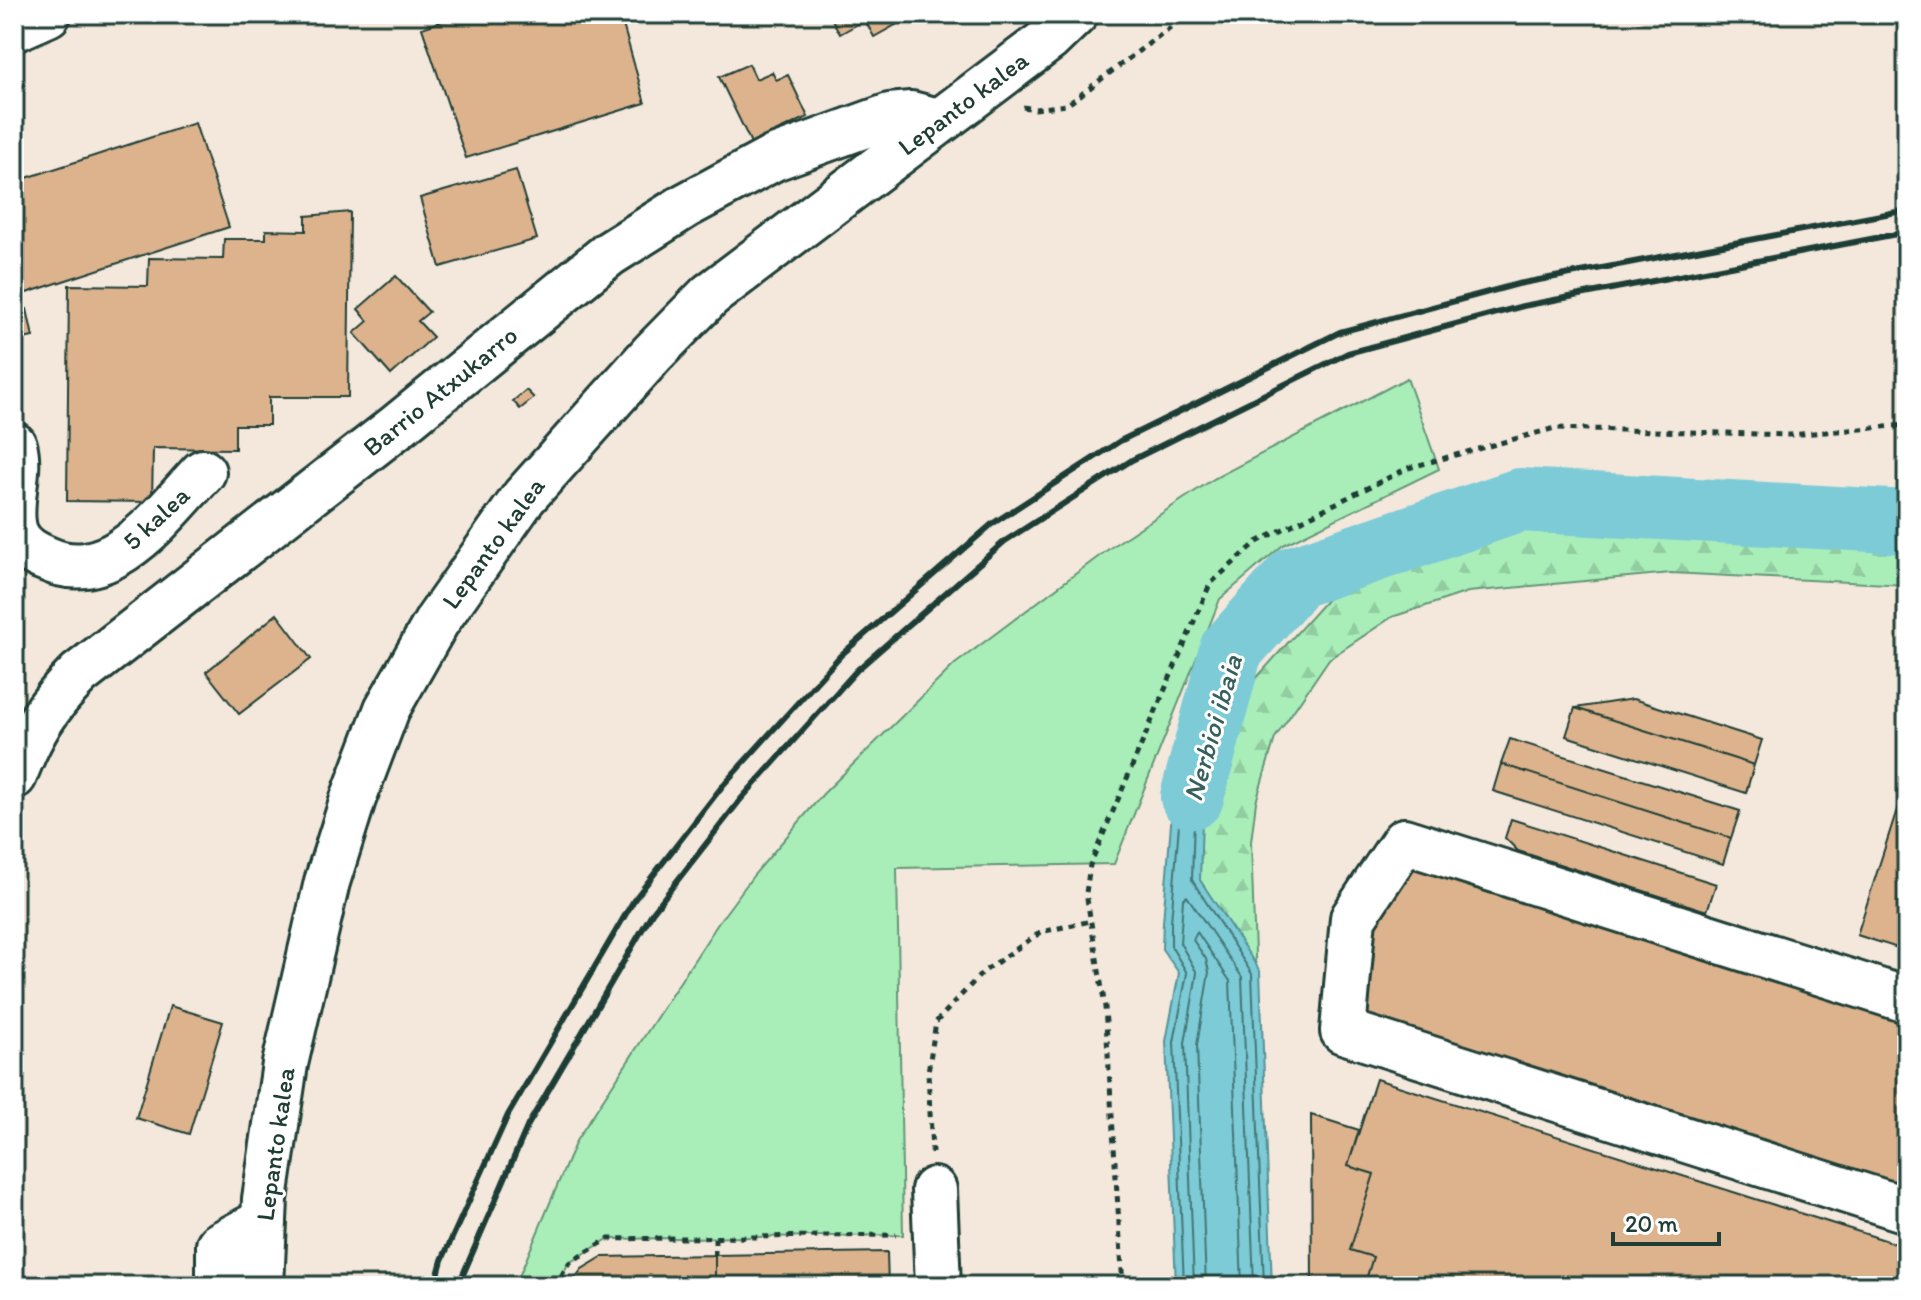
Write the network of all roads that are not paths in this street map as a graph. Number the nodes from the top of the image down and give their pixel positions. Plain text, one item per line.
1 (48, 14) edge
2 (1075, 14) edge
3 (14, 29) edge
4 (938, 121) junction
5 (14, 445) edge
6 (203, 472) dead end
7 (14, 776) edge
8 (1907, 1000) edge
9 (934, 1190) road end
10 (1907, 1210) edge
11 (264, 1221) junction
12 (219, 1286) edge
13 (261, 1286) edge
14 (938, 1286) edge

1 - 3 street
2 - 4 street, Lepanto kalea
4 - 7 street, Barrio Atxukarro
4 - 11 street, Lepanto kalea
5 - 6 street, 5 kalea
8 - 10 street
9 - 14 street
11 - 12 street
11 - 13 street, Lepanto kalea

